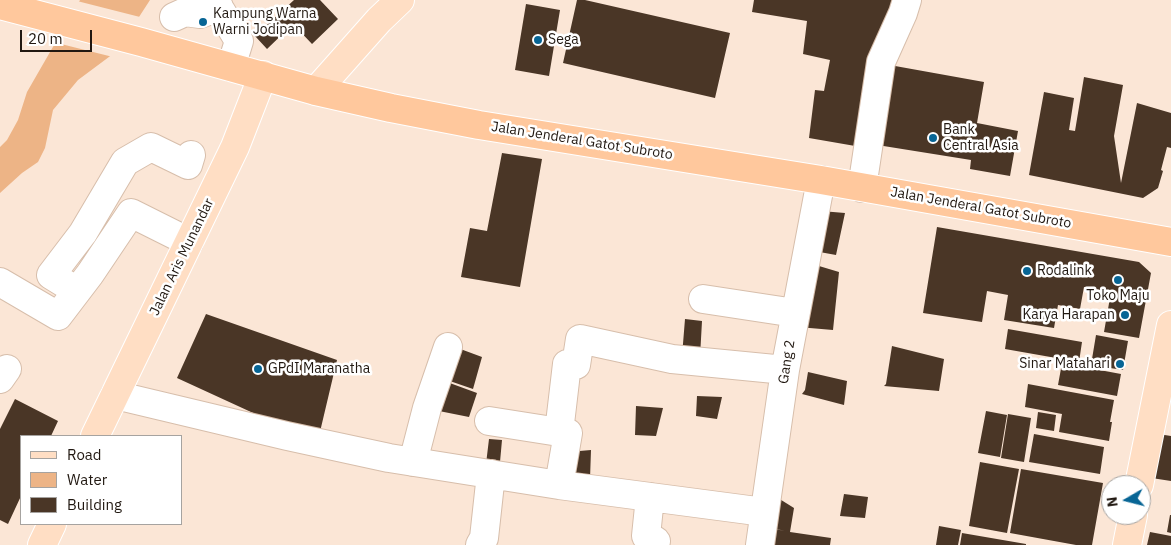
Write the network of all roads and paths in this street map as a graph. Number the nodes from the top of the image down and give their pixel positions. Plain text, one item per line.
1 (400, 0) edge
2 (906, 0) edge
3 (0, 6) edge
4 (174, 17) dead end
5 (231, 67) junction
6 (263, 75) junction
7 (316, 91) junction
8 (191, 155) dead end
9 (821, 180) junction
10 (862, 188) junction
11 (189, 242) junction
12 (1171, 242) edge
13 (0, 282) edge
14 (77, 291) junction
15 (703, 299) dead end
16 (795, 313) junction
17 (1171, 325) edge
18 (448, 347) dead end
19 (785, 370) junction
20 (115, 395) junction
21 (489, 421) dead end
22 (559, 432) junction
23 (95, 435) edge
24 (412, 462) junction
25 (491, 474) junction
26 (1141, 475) edge
27 (559, 485) junction
28 (650, 497) junction
29 (764, 512) junction
30 (52, 525) edge
31 (1131, 525) edge
32 (42, 545) edge
33 (480, 545) edge
34 (656, 545) edge
35 (760, 545) edge
36 (1128, 545) edge

1 - 7 main road
2 - 10 street
3 - 5 highway, Jalan Jenderal Gatot Subroto
4 - 5 street
5 - 6 highway, Jalan Jenderal Gatot Subroto
6 - 7 highway, Jalan Jenderal Gatot Subroto
6 - 11 main road, Jalan Aris Munandar
7 - 9 highway, Jalan Jenderal Gatot Subroto
8 - 14 street
9 - 10 highway, Jalan Jenderal Gatot Subroto
9 - 16 street, Gang 2
10 - 12 highway, Jalan Jenderal Gatot Subroto
11 - 14 street
11 - 20 main road, Jalan Aris Munandar
13 - 14 street
15 - 16 street
16 - 19 street, Gang 2
17 - 26 main road
18 - 24 street
19 - 22 street
19 - 29 street, Gang 2
20 - 23 main road, Jalan Aris Munandar
20 - 24 street
21 - 22 street
22 - 27 street
24 - 25 street
25 - 27 street
25 - 33 street
27 - 28 street
28 - 29 street
28 - 34 street
29 - 35 street, Gang 2
30 - 32 main road
31 - 36 main road

